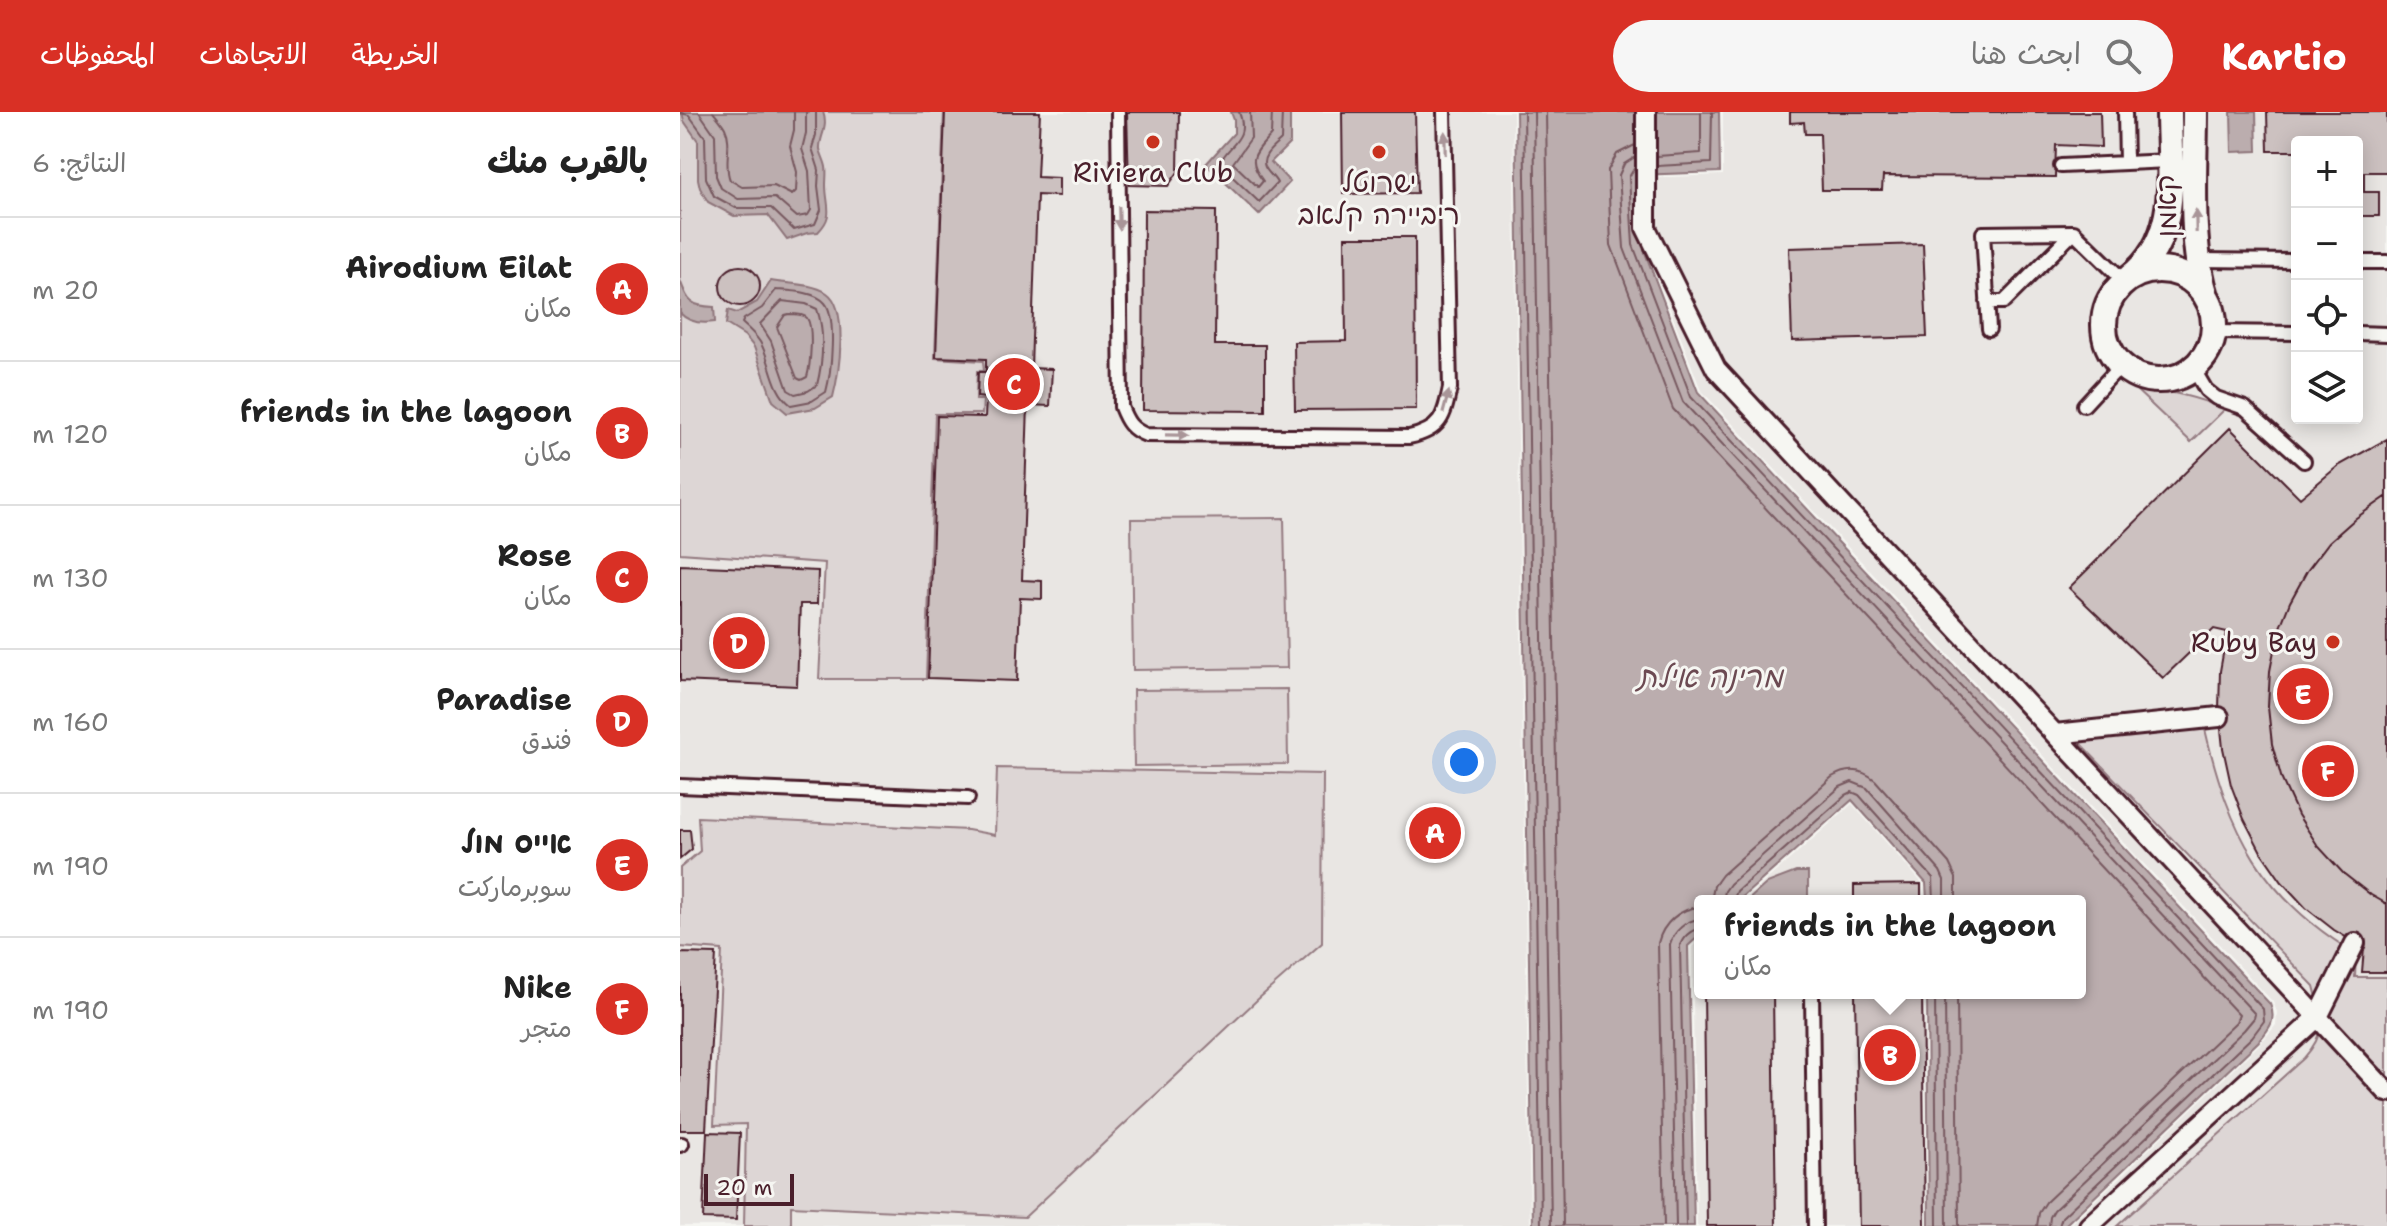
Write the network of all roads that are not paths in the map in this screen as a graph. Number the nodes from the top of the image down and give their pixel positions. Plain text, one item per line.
1 (1118, 112) edge
2 (1444, 112) edge
3 (1646, 112) edge
4 (2125, 112) edge
5 (2169, 112) edge
6 (2195, 112) edge
7 (2169, 161) junction
8 (2126, 163) junction
9 (2061, 166) dead end
10 (2074, 232) junction
11 (2198, 260) junction
12 (2291, 261) edge
13 (2363, 262) edge
14 (2387, 262) edge
15 (2124, 281) junction
16 (2206, 298) junction
17 (1987, 302) junction
18 (1989, 329) dead end
19 (2213, 332) junction
20 (2291, 333) edge
21 (2363, 333) edge
22 (2387, 334) edge
23 (2121, 365) junction
24 (2193, 368) junction
25 (2084, 405) dead end
26 (2304, 461) dead end
27 (2219, 717) dead end
28 (2055, 734) junction
29 (680, 786) edge
30 (968, 798) dead end
31 (2355, 943) dead end
32 (1812, 999) edge
33 (2318, 1017) junction
34 (2387, 1092) edge
35 (1815, 1226) edge
36 (2089, 1226) edge

1 -> 2 lane
3 - 28 street
4 - 8 lane
5 - 7 street, קאמן
11 -> 6 street, קאמן
7 - 8 lane
7 - 15 street, קאמן
8 - 9 lane
10 - 15 lane
10 - 17 lane
10 - 17 lane
11 - 12 lane
11 - 16 street, קאמן
13 - 14 lane
15 - 16 street
15 - 23 street
16 - 19 street
17 - 18 lane
19 - 20 lane
19 - 24 street
21 - 22 lane
23 - 24 street
23 - 25 lane
24 - 26 lane
27 - 28 street
28 - 33 street
29 - 30 lane
31 - 33 street
32 - 35 lane
33 - 34 street
33 - 36 street

